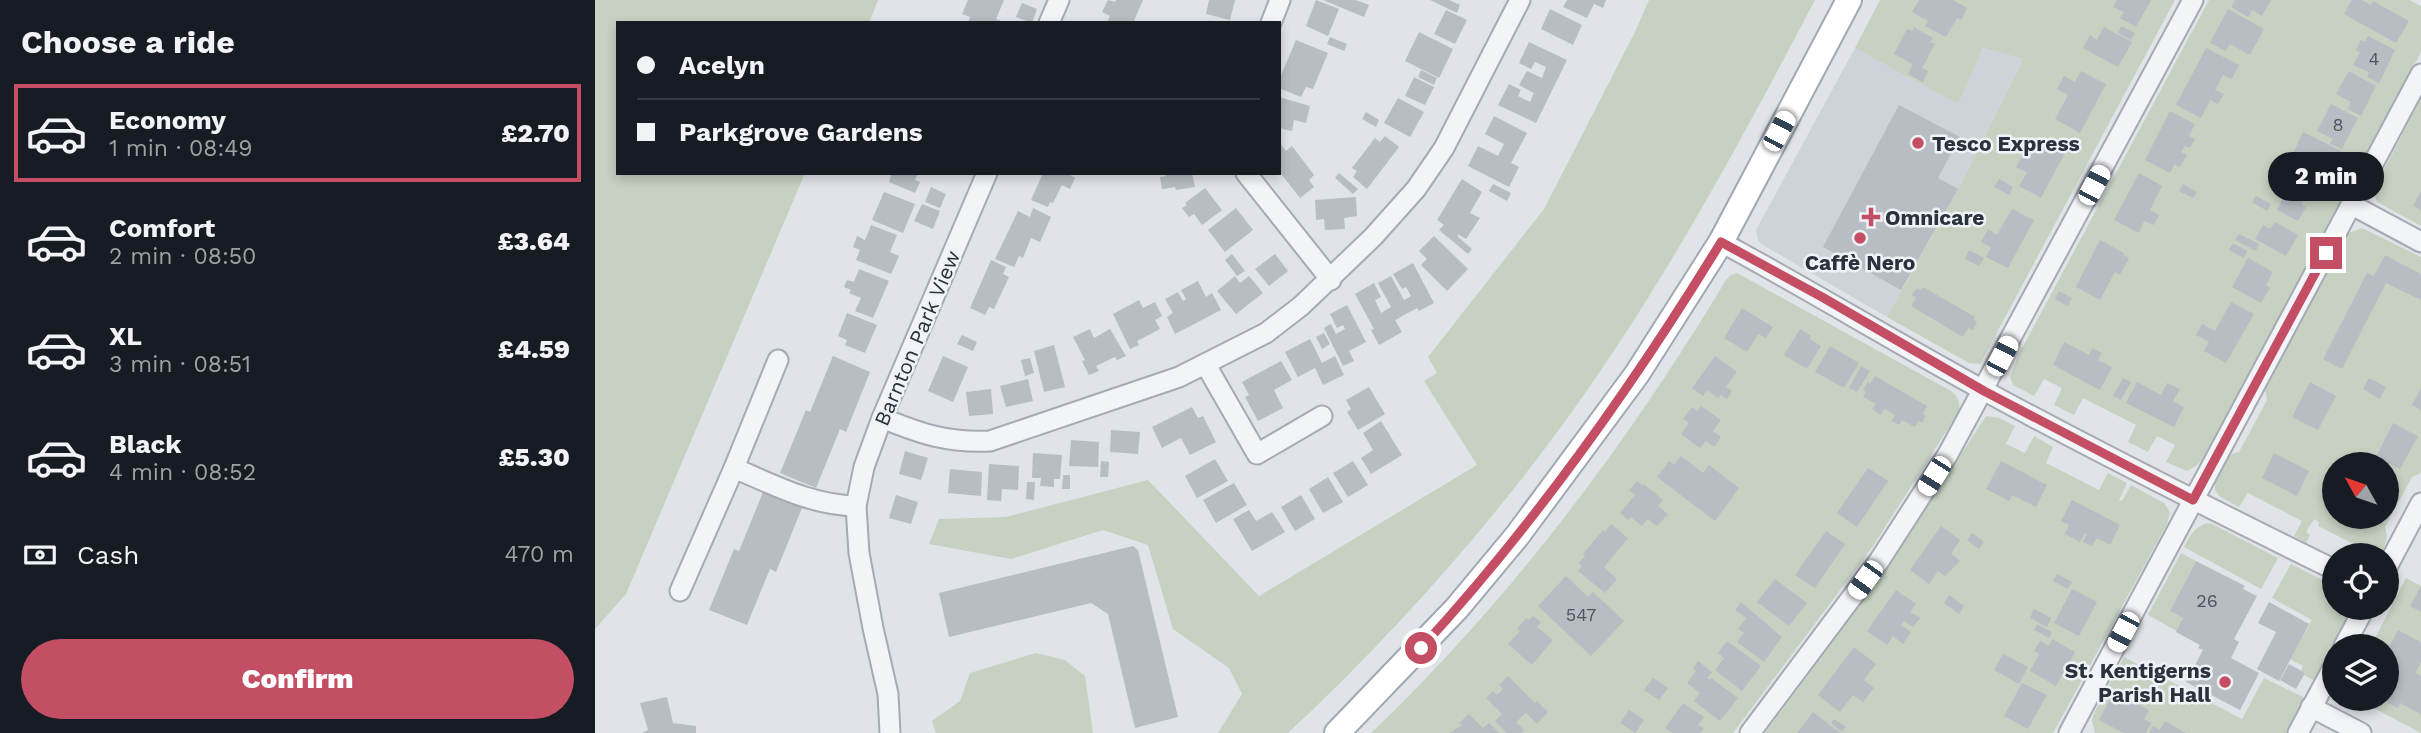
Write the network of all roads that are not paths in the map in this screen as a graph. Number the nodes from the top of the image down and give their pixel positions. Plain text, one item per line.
1 (1059, 0) edge
2 (1280, 0) edge
3 (1520, 0) edge
4 (1849, 0) edge
5 (2193, 0) edge
6 (1050, 21) edge
7 (1272, 21) edge
8 (2421, 74) edge
9 (986, 175) edge
10 (1249, 175) edge
11 (2352, 205) junction
12 (1721, 242) junction
13 (2421, 242) edge
14 (1331, 280) junction
15 (778, 360) dead end
16 (1206, 365) junction
17 (1984, 391) junction
18 (1322, 416) dead end
19 (882, 418) junction
20 (734, 468) junction
21 (2193, 500) junction
22 (2420, 505) edge
23 (856, 506) junction
24 (2399, 544) edge
25 (2322, 564) edge
26 (680, 592) dead end
27 (2322, 687) edge
28 (2311, 707) junction
29 (890, 726) edge
30 (1337, 733) edge
31 (1750, 733) edge
32 (2069, 733) edge
33 (2298, 733) edge
34 (2361, 733) edge

1 - 6 street
2 - 7 street
3 - 14 street
4 - 12 main road
5 - 17 street
8 - 11 street
9 - 19 street, Barnton Park View
10 - 14 street
11 - 13 street
11 - 21 street
12 - 17 street
12 - 30 main road
14 - 16 street
15 - 20 street
16 - 18 street
16 - 19 street
17 - 21 street
17 - 31 street
19 - 23 street, Barnton Park View
20 - 23 street
20 - 26 street
21 - 25 street
21 - 32 street
22 - 24 street
23 - 29 street, Barnton Park View
27 - 28 street
28 - 33 street
28 - 34 street

